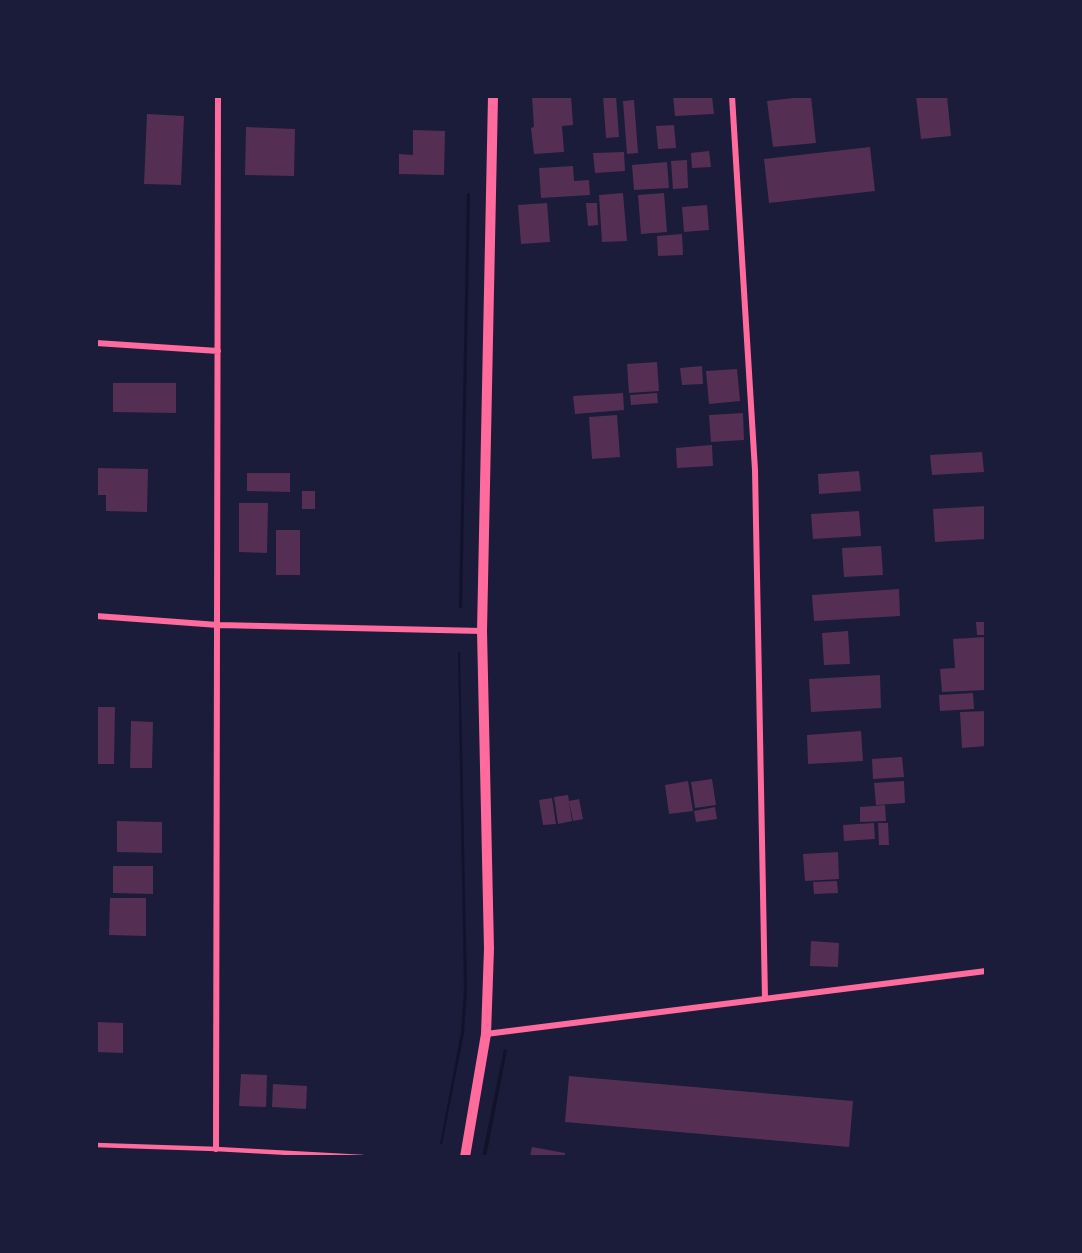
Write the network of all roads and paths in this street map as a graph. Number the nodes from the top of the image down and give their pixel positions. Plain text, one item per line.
1 (218, 96) edge
2 (493, 96) edge
3 (732, 96) edge
4 (96, 344) edge
5 (218, 351) junction
6 (96, 616) edge
7 (218, 625) junction
8 (482, 631) junction
9 (986, 971) edge
10 (765, 999) junction
11 (486, 1034) junction
12 (96, 1145) edge
13 (216, 1149) junction
14 (216, 1157) edge
15 (363, 1157) edge
16 (465, 1157) edge

1 - 5 street
2 - 8 street
3 - 10 street
4 - 5 street
5 - 7 street
6 - 7 street
7 - 8 street
7 - 13 street
8 - 11 street
9 - 10 street
10 - 11 street
11 - 16 street
12 - 13 lane
13 - 14 lane
13 - 15 lane

